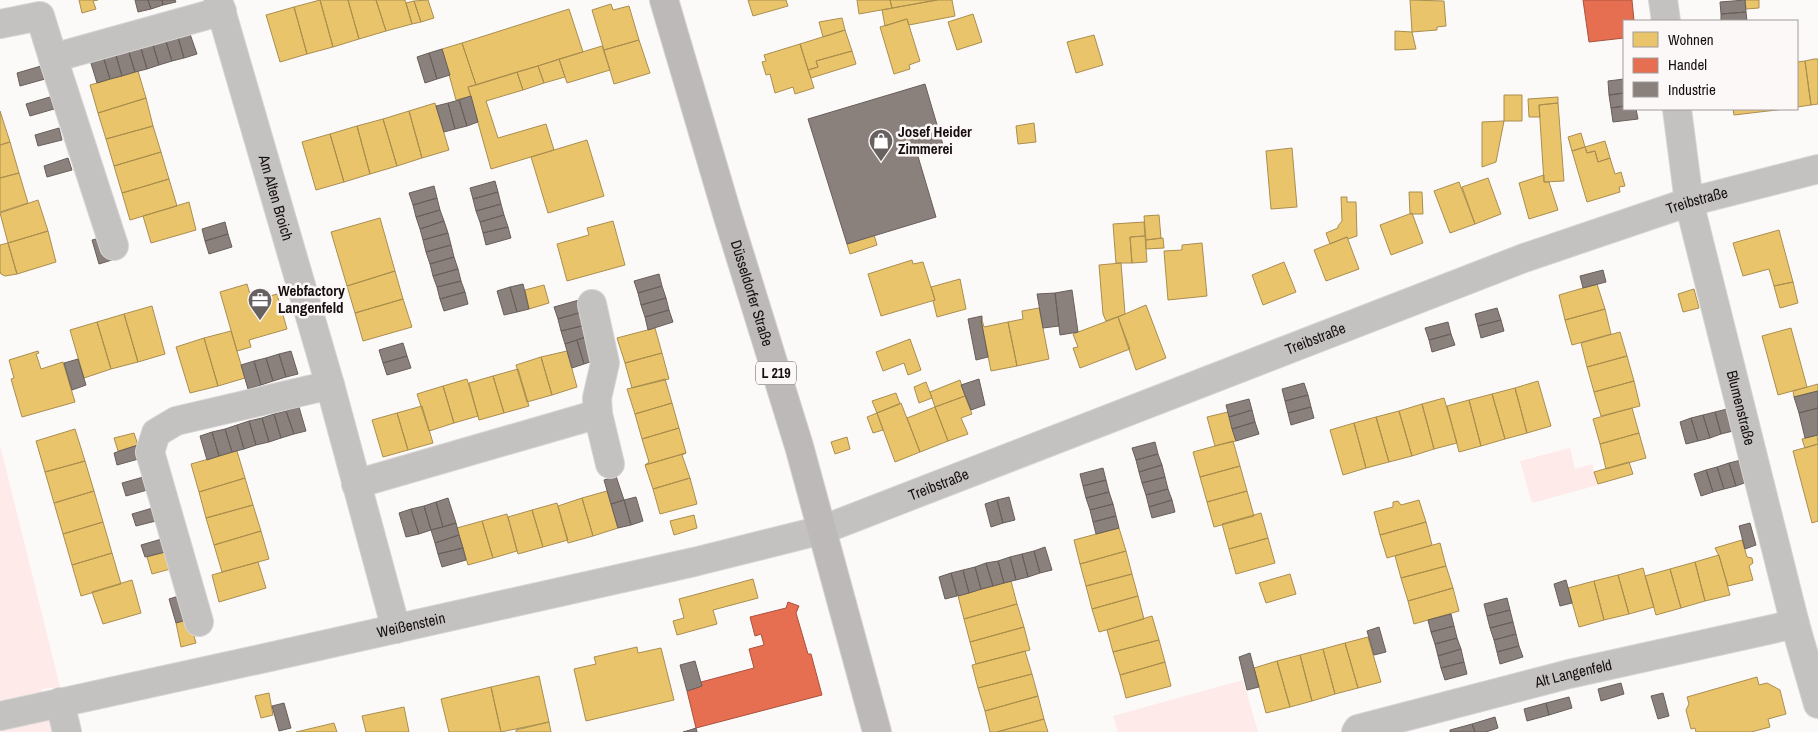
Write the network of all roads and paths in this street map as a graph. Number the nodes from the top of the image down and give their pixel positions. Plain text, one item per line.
1 (664, 0) edge
2 (1663, 0) edge
3 (220, 6) edge
4 (1666, 20) edge
5 (0, 24) edge
6 (54, 58) junction
7 (1677, 110) edge
8 (1818, 169) edge
9 (1689, 202) junction
10 (114, 246) dead end
11 (592, 304) dead end
12 (330, 385) junction
13 (598, 414) junction
14 (610, 464) dead end
15 (356, 484) junction
16 (822, 530) junction
17 (199, 622) dead end
18 (1795, 624) junction
19 (396, 629) junction
20 (60, 702) junction
21 (1818, 704) edge
22 (0, 716) edge
23 (67, 732) edge
24 (877, 732) edge
25 (1356, 732) edge

1 - 16 main road, Düsseldorfer Straße / L 219
2 - 4 street
3 - 6 street, Am Alten Broich
3 - 12 street, Am Alten Broich
5 - 6 street
6 - 10 street
7 - 9 street, Blumenstraße
8 - 9 street, Treibstraße
9 - 16 street, Treibstraße
9 - 18 street, Blumenstraße
11 - 13 street
12 - 15 street, Am Alten Broich
12 - 17 street
13 - 14 street
13 - 15 street
15 - 19 street, Am Alten Broich
16 - 19 street, Weißenstein
16 - 24 main road, Düsseldorfer Straße / L 219
18 - 21 street, Blumenstraße
18 - 25 street, Alt Langenfeld
19 - 20 street, Weißenstein
20 - 22 street, Weißenstein
20 - 23 street

